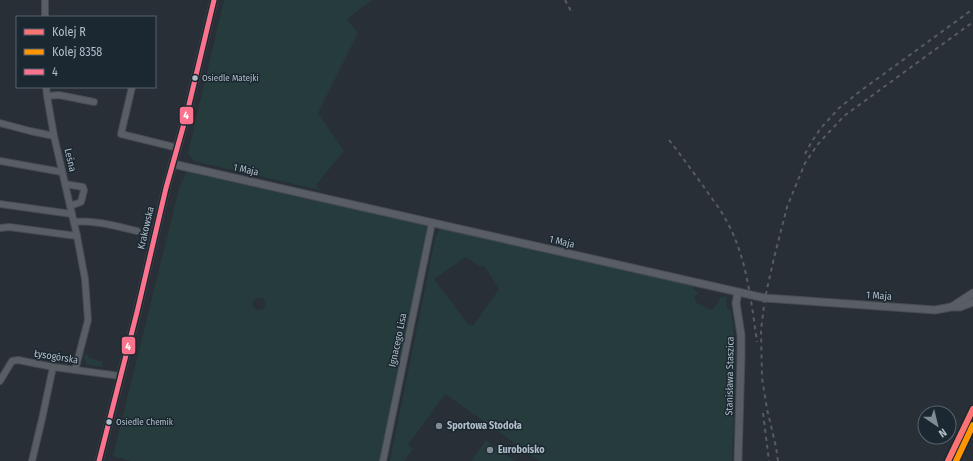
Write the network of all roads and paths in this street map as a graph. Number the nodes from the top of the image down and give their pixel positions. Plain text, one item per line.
1 (46, 0) edge
2 (214, 0) edge
3 (45, 16) edge
4 (46, 88) edge
5 (132, 88) edge
6 (47, 96) junction
7 (94, 102) dead end
8 (0, 123) edge
9 (54, 136) junction
10 (178, 148) junction
11 (0, 161) edge
12 (173, 164) junction
13 (62, 172) junction
14 (65, 184) junction
15 (0, 204) edge
16 (70, 206) junction
17 (72, 214) junction
18 (74, 222) junction
19 (432, 223) junction
20 (0, 228) edge
21 (137, 231) dead end
22 (77, 236) junction
23 (738, 292) junction
24 (973, 293) edge
25 (973, 302) edge
26 (951, 307) junction
27 (53, 367) junction
28 (76, 370) junction
29 (120, 376) junction
30 (0, 381) edge
31 (32, 461) edge
32 (100, 461) edge
33 (383, 461) edge
34 (738, 461) edge

1 - 3 street
2 - 10 street, Krakowska
4 - 6 street, Leśna
5 - 10 street
6 - 7 street
6 - 9 street, Leśna
8 - 9 street
9 - 13 street, Leśna
10 - 12 street, Krakowska
11 - 13 street
12 - 19 street, 1 Maja
12 - 29 street, Krakowska
13 - 14 street, Leśna
14 - 16 street, Leśna
14 - 16 street
15 - 17 street
16 - 17 street, Leśna
17 - 18 street, Leśna
18 - 21 street
18 - 22 street, Leśna
19 - 23 street, 1 Maja
19 - 33 street, Ignacego Lisa
20 - 22 street
22 - 28 street, Leśna
23 - 26 street, 1 Maja
23 - 34 street, Stanisława Staszica
24 - 26 street, 1 Maja
25 - 26 street, 1 Maja
27 - 28 street, Łysogórska
27 - 30 street, Łysogórska
27 - 31 street
28 - 29 street, Łysogórska
29 - 32 street, Krakowska

